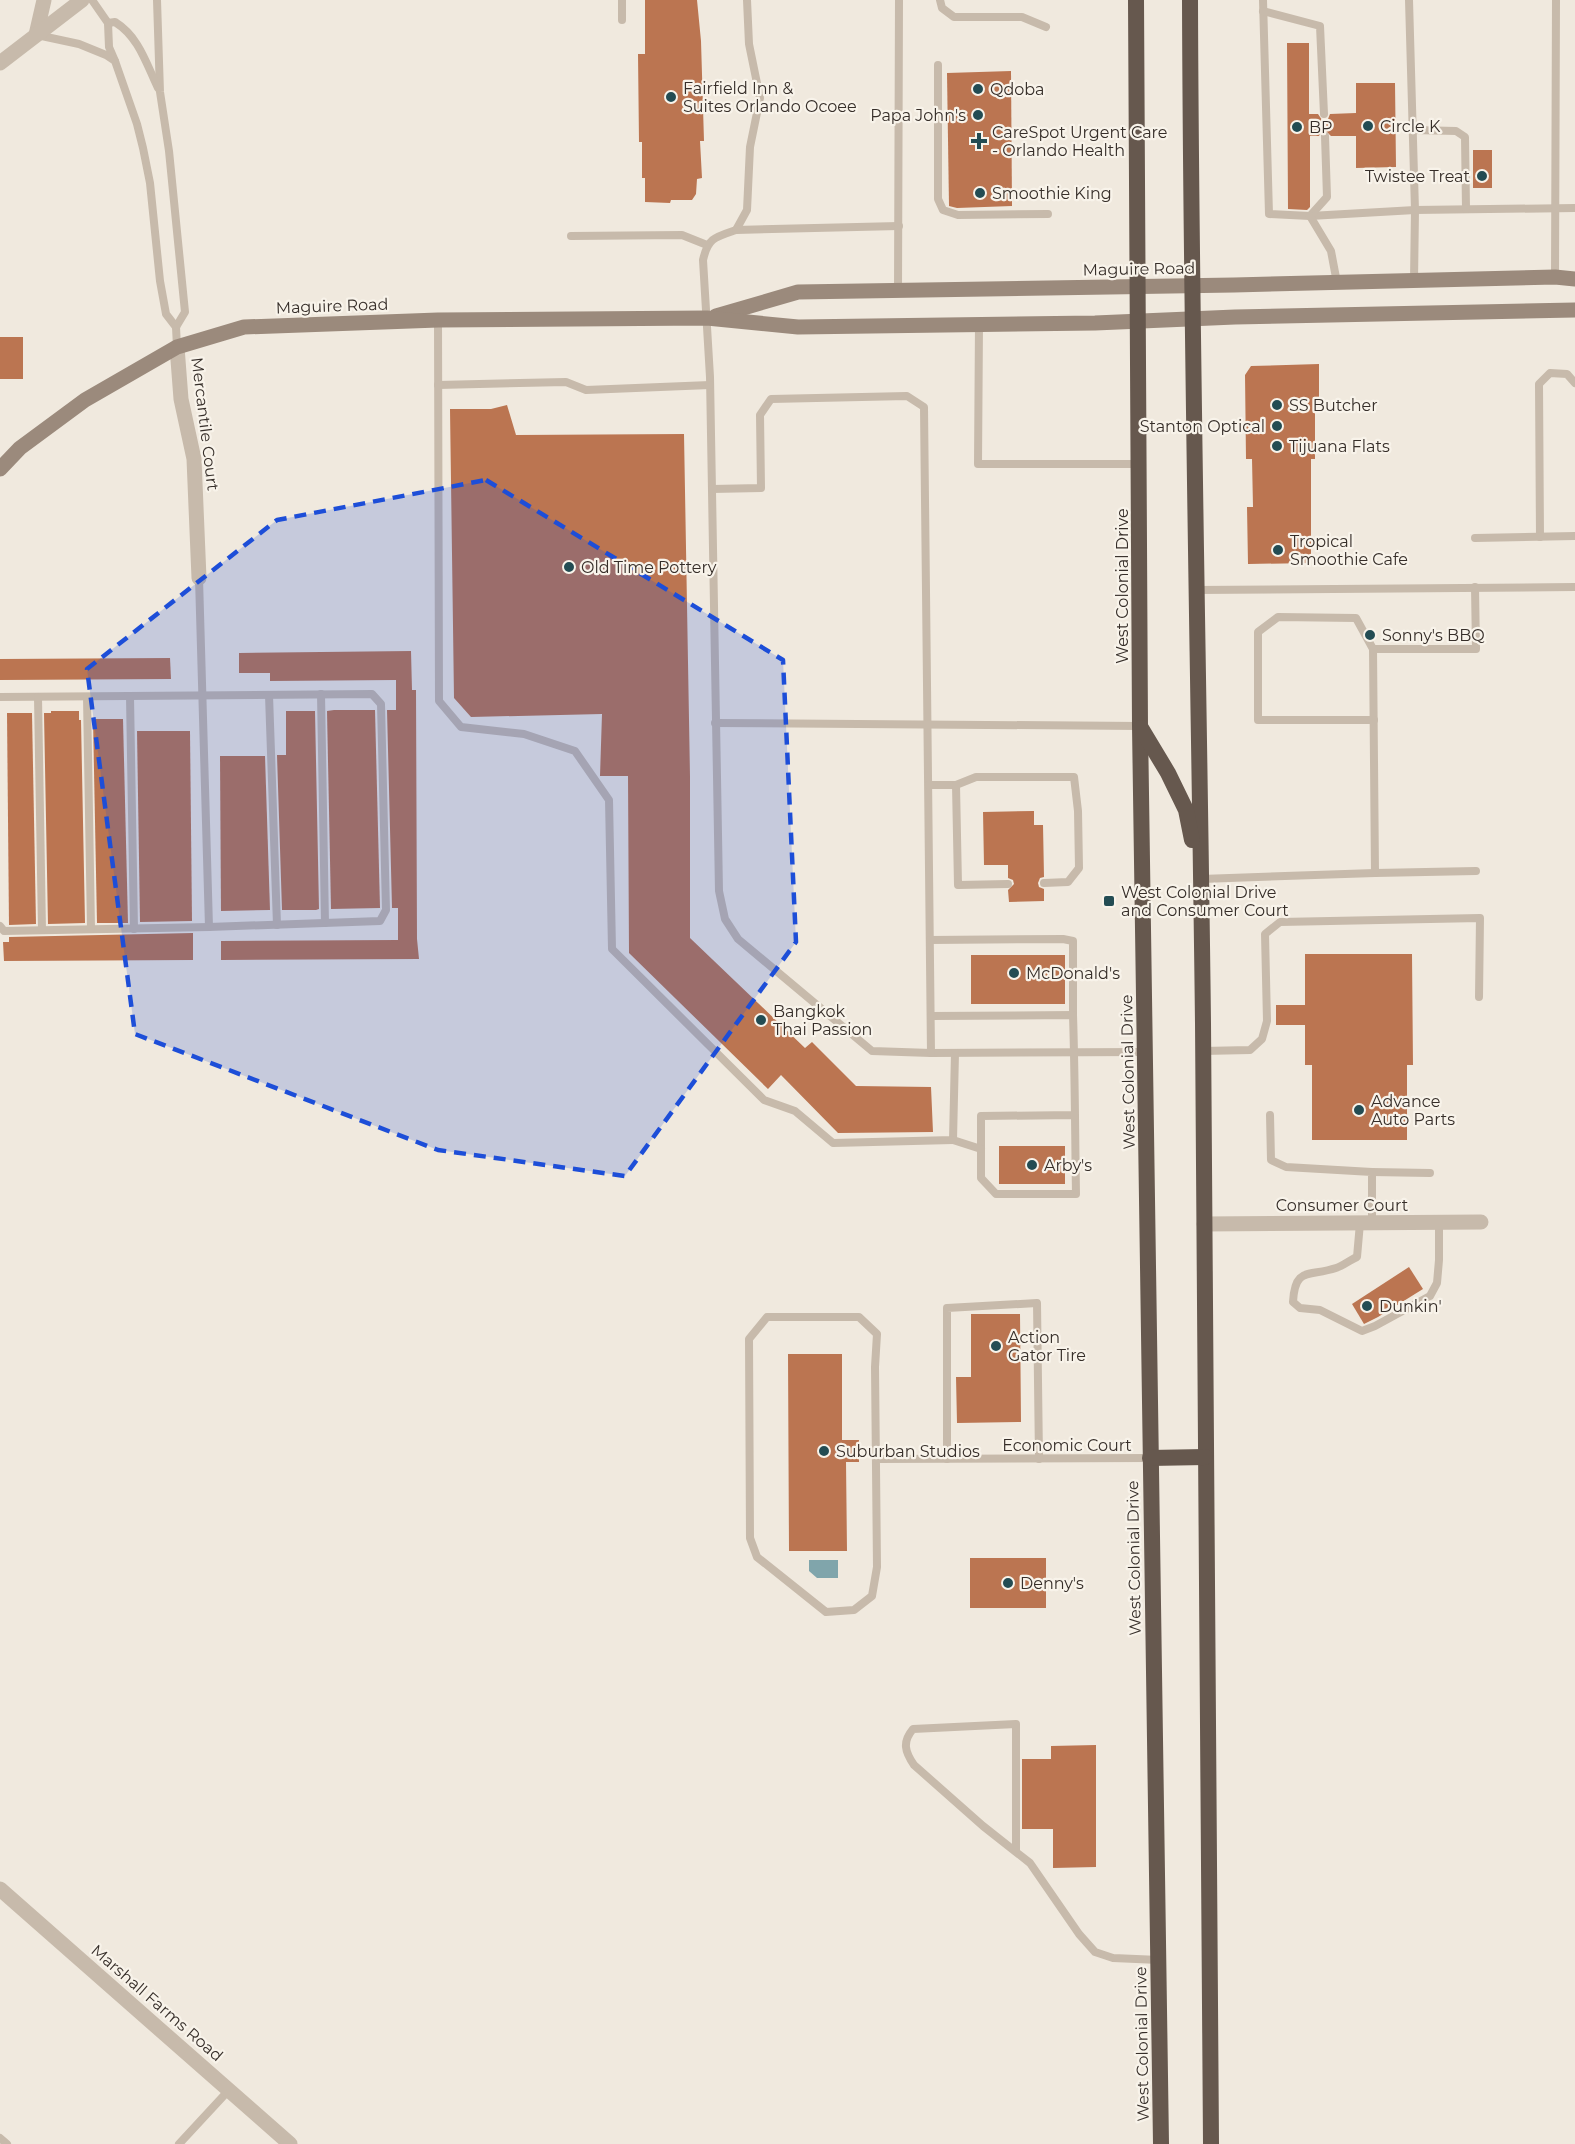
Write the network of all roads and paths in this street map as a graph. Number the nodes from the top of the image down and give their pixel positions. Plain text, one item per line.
1 (44, 0) edge
2 (82, 0) edge
3 (92, 0) edge
4 (157, 0) edge
5 (622, 0) edge
6 (747, 0) edge
7 (899, 0) edge
8 (940, 0) edge
9 (1136, 0) edge
10 (1190, 0) edge
11 (1263, 0) edge
12 (1409, 0) edge
13 (1556, 0) edge
14 (1263, 10) junction
15 (622, 20) dead end
16 (108, 23) junction
17 (1046, 27) dead end
18 (36, 35) junction
19 (115, 61) junction
20 (0, 63) edge
21 (939, 65) dead end
22 (160, 92) junction
23 (1324, 114) dead end
24 (1413, 130) junction
25 (1325, 136) dead end
26 (1555, 208) junction
27 (1575, 208) edge
28 (1466, 209) junction
29 (1415, 210) junction
30 (1048, 214) dead end
31 (1310, 216) junction
32 (899, 226) junction
33 (736, 230) junction
34 (572, 237) dead end
35 (707, 245) junction
36 (1555, 277) junction
37 (1575, 279) edge
38 (1414, 281) junction
39 (1337, 283) junction
40 (1138, 286) junction
41 (1192, 286) junction
42 (898, 291) junction
43 (1575, 310) edge
44 (707, 318) junction
45 (1193, 319) junction
46 (438, 320) junction
47 (1138, 321) junction
48 (979, 324) junction
49 (177, 327) junction
50 (177, 347) junction
51 (1575, 383) edge
52 (438, 385) junction
53 (710, 385) junction
54 (1140, 464) junction
55 (0, 469) edge
56 (712, 489) junction
57 (1575, 536) edge
58 (1540, 537) junction
59 (1474, 538) dead end
60 (199, 578) joint
61 (1476, 587) junction
62 (1575, 587) edge
63 (1196, 590) junction
64 (1373, 649) junction
65 (321, 694) junction
66 (269, 695) junction
67 (204, 696) junction
68 (0, 697) edge
69 (38, 697) junction
70 (87, 697) junction
71 (130, 697) junction
72 (1374, 720) junction
73 (715, 723) junction
74 (928, 724) junction
75 (1140, 726) junction
76 (929, 785) junction
77 (956, 785) junction
78 (1476, 872) dead end
79 (1375, 873) junction
80 (1201, 879) junction
81 (1044, 883) dead end
82 (1008, 884) dead end
83 (325, 923) junction
84 (277, 925) junction
85 (0, 926) edge
86 (209, 927) junction
87 (134, 929) junction
88 (42, 930) junction
89 (91, 930) junction
90 (930, 940) junction
91 (1479, 997) dead end
92 (1073, 1015) junction
93 (931, 1016) junction
94 (1203, 1051) junction
95 (1145, 1052) junction
96 (931, 1053) junction
97 (955, 1053) junction
98 (1074, 1053) junction
99 (1075, 1115) junction
100 (1270, 1115) dead end
101 (953, 1140) junction
102 (981, 1149) junction
103 (1372, 1172) junction
104 (1430, 1173) dead end
105 (1439, 1222) junction
106 (1481, 1222) dead end
107 (1366, 1223) junction
108 (1204, 1224) junction
109 (1205, 1457) junction
110 (1150, 1458) junction
111 (877, 1459) junction
112 (947, 1459) junction
113 (1039, 1459) junction
114 (1016, 1851) junction
115 (0, 1888) edge
116 (1159, 1960) junction
117 (229, 2090) junction
118 (0, 2138) edge
119 (7, 2144) edge
120 (179, 2144) edge
121 (290, 2144) edge
122 (1161, 2144) edge
123 (1211, 2144) edge

1 - 18 street
2 - 18 street
3 - 16 lane
4 - 22 lane
5 - 15 lane
6 - 33 lane
7 - 32 lane
8 - 17 lane
9 - 40 highway, West Colonial Drive
10 - 41 highway
11 - 14 lane
12 - 24 lane
13 - 26 lane
14 - 23 lane
14 - 31 lane
16 - 19 lane
16 - 22 lane
18 - 19 lane
18 - 20 street
19 - 49 lane
21 - 30 lane
22 - 49 lane
24 - 28 lane
24 - 29 lane
25 - 31 lane
26 - 27 lane
26 - 28 lane
26 - 36 lane
28 - 29 lane
29 - 31 lane
29 - 38 lane
31 - 39 lane
32 - 33 lane
32 - 42 lane
33 - 35 lane
34 - 35 lane
35 - 44 lane
36 - 37 main road, Maguire Road
36 - 38 main road, Maguire Road
38 - 39 main road, Maguire Road
39 - 41 main road, Maguire Road
40 - 41 main road, Maguire Road
40 - 42 main road, Maguire Road
40 - 47 highway, West Colonial Drive
41 - 45 highway
42 - 44 main road, Maguire Road
43 - 45 main road, Maguire Road
44 - 46 main road, Maguire Road
44 - 48 main road, Maguire Road
44 - 53 lane
45 - 47 main road, Maguire Road
45 - 63 highway
46 - 50 main road, Maguire Road
46 - 52 lane
47 - 48 main road, Maguire Road
47 - 54 highway, West Colonial Drive
48 - 54 lane
49 - 50 lane
50 - 55 main road, Maguire Road
50 - 60 street, Mercantile Court
51 - 58 lane
52 - 53 lane
52 - 101 lane
53 - 56 lane
54 - 75 highway, West Colonial Drive
56 - 73 lane
56 - 74 lane
57 - 58 lane
58 - 59 lane
60 - 67 lane
61 - 62 lane
61 - 63 lane
61 - 64 lane
63 - 80 highway
64 - 72 lane
64 - 72 lane
65 - 66 lane
65 - 83 lane
65 - 83 lane
66 - 67 lane
66 - 84 lane
67 - 71 lane
67 - 86 lane
68 - 69 lane
69 - 70 lane
69 - 88 lane
70 - 71 lane
70 - 89 lane
71 - 87 lane
72 - 79 lane
73 - 74 lane
73 - 96 lane
74 - 75 lane
74 - 76 lane
75 - 80 highway
75 - 95 highway, West Colonial Drive
76 - 77 lane
76 - 90 lane
77 - 81 lane
77 - 82 lane
78 - 79 lane
79 - 80 lane
80 - 94 highway
83 - 84 lane
84 - 86 lane
85 - 88 lane
86 - 87 lane
87 - 89 lane
88 - 89 lane
90 - 92 lane
90 - 93 lane
91 - 94 lane
92 - 93 lane
92 - 98 lane
93 - 96 lane
94 - 108 highway
95 - 98 lane
95 - 110 highway, West Colonial Drive
96 - 97 lane
97 - 98 lane
97 - 101 lane
98 - 99 lane
99 - 102 lane
99 - 102 lane
100 - 103 lane
101 - 102 lane
103 - 104 lane
103 - 107 lane
105 - 106 street, Consumer Court
105 - 107 street, Consumer Court
105 - 107 lane
107 - 108 street, Consumer Court
108 - 109 highway
109 - 110 highway
109 - 123 highway
110 - 113 lane, Economic Court
110 - 116 highway, West Colonial Drive
111 - 111 lane
111 - 112 lane, Economic Court
112 - 113 lane, Economic Court
112 - 113 lane
114 - 114 lane
114 - 116 lane
115 - 117 street, Marshall Farms Road
116 - 122 highway, West Colonial Drive
117 - 120 lane
117 - 121 street, Marshall Farms Road
118 - 119 lane

